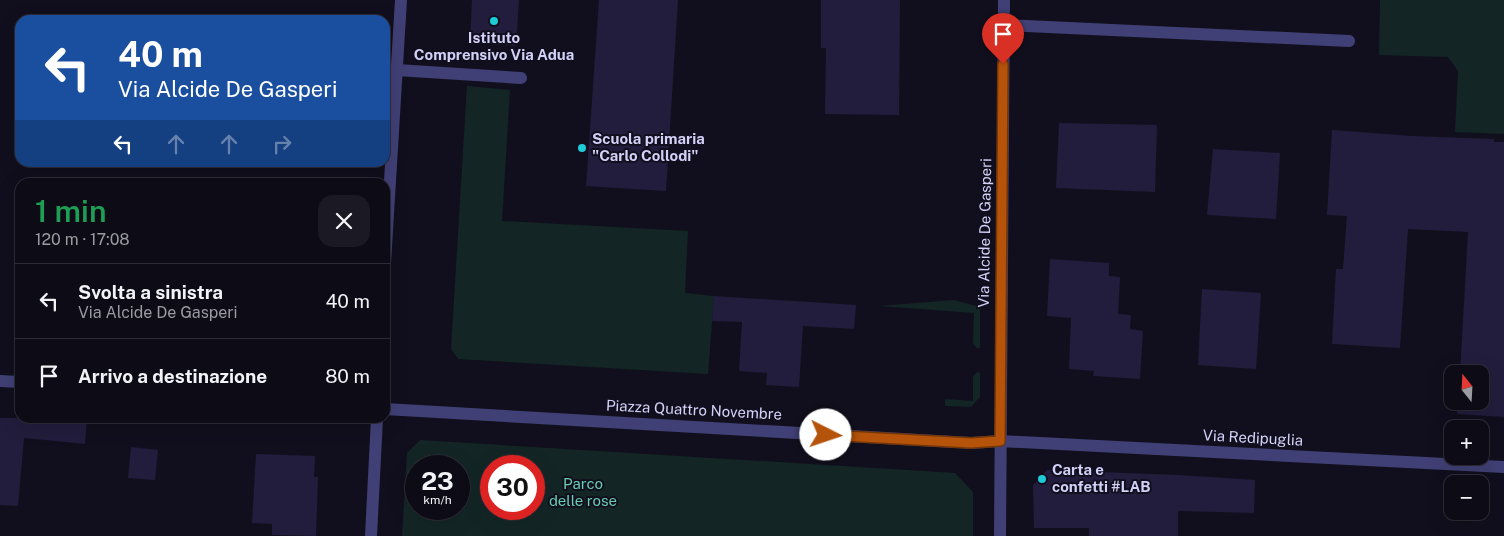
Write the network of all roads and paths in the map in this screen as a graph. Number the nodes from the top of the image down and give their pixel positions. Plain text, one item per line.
1 (401, 0) edge
2 (1004, 0) edge
3 (1004, 25) junction
4 (1349, 41) dead end
5 (397, 70) junction
6 (521, 78) dead end
7 (390, 183) edge
8 (0, 381) edge
9 (15, 382) edge
10 (390, 409) edge
11 (377, 423) edge
12 (1000, 441) junction
13 (1504, 467) edge
14 (371, 536) edge
15 (1000, 536) edge

1 - 5 street
2 - 3 street, Via Alcide De Gasperi
3 - 4 street
3 - 12 street, Via Alcide De Gasperi
5 - 6 street
5 - 7 street
8 - 9 street
10 - 12 street, Piazza Quattro Novembre
11 - 14 street
12 - 13 street, Via Redipuglia
12 - 15 street, Via Alcide De Gasperi

